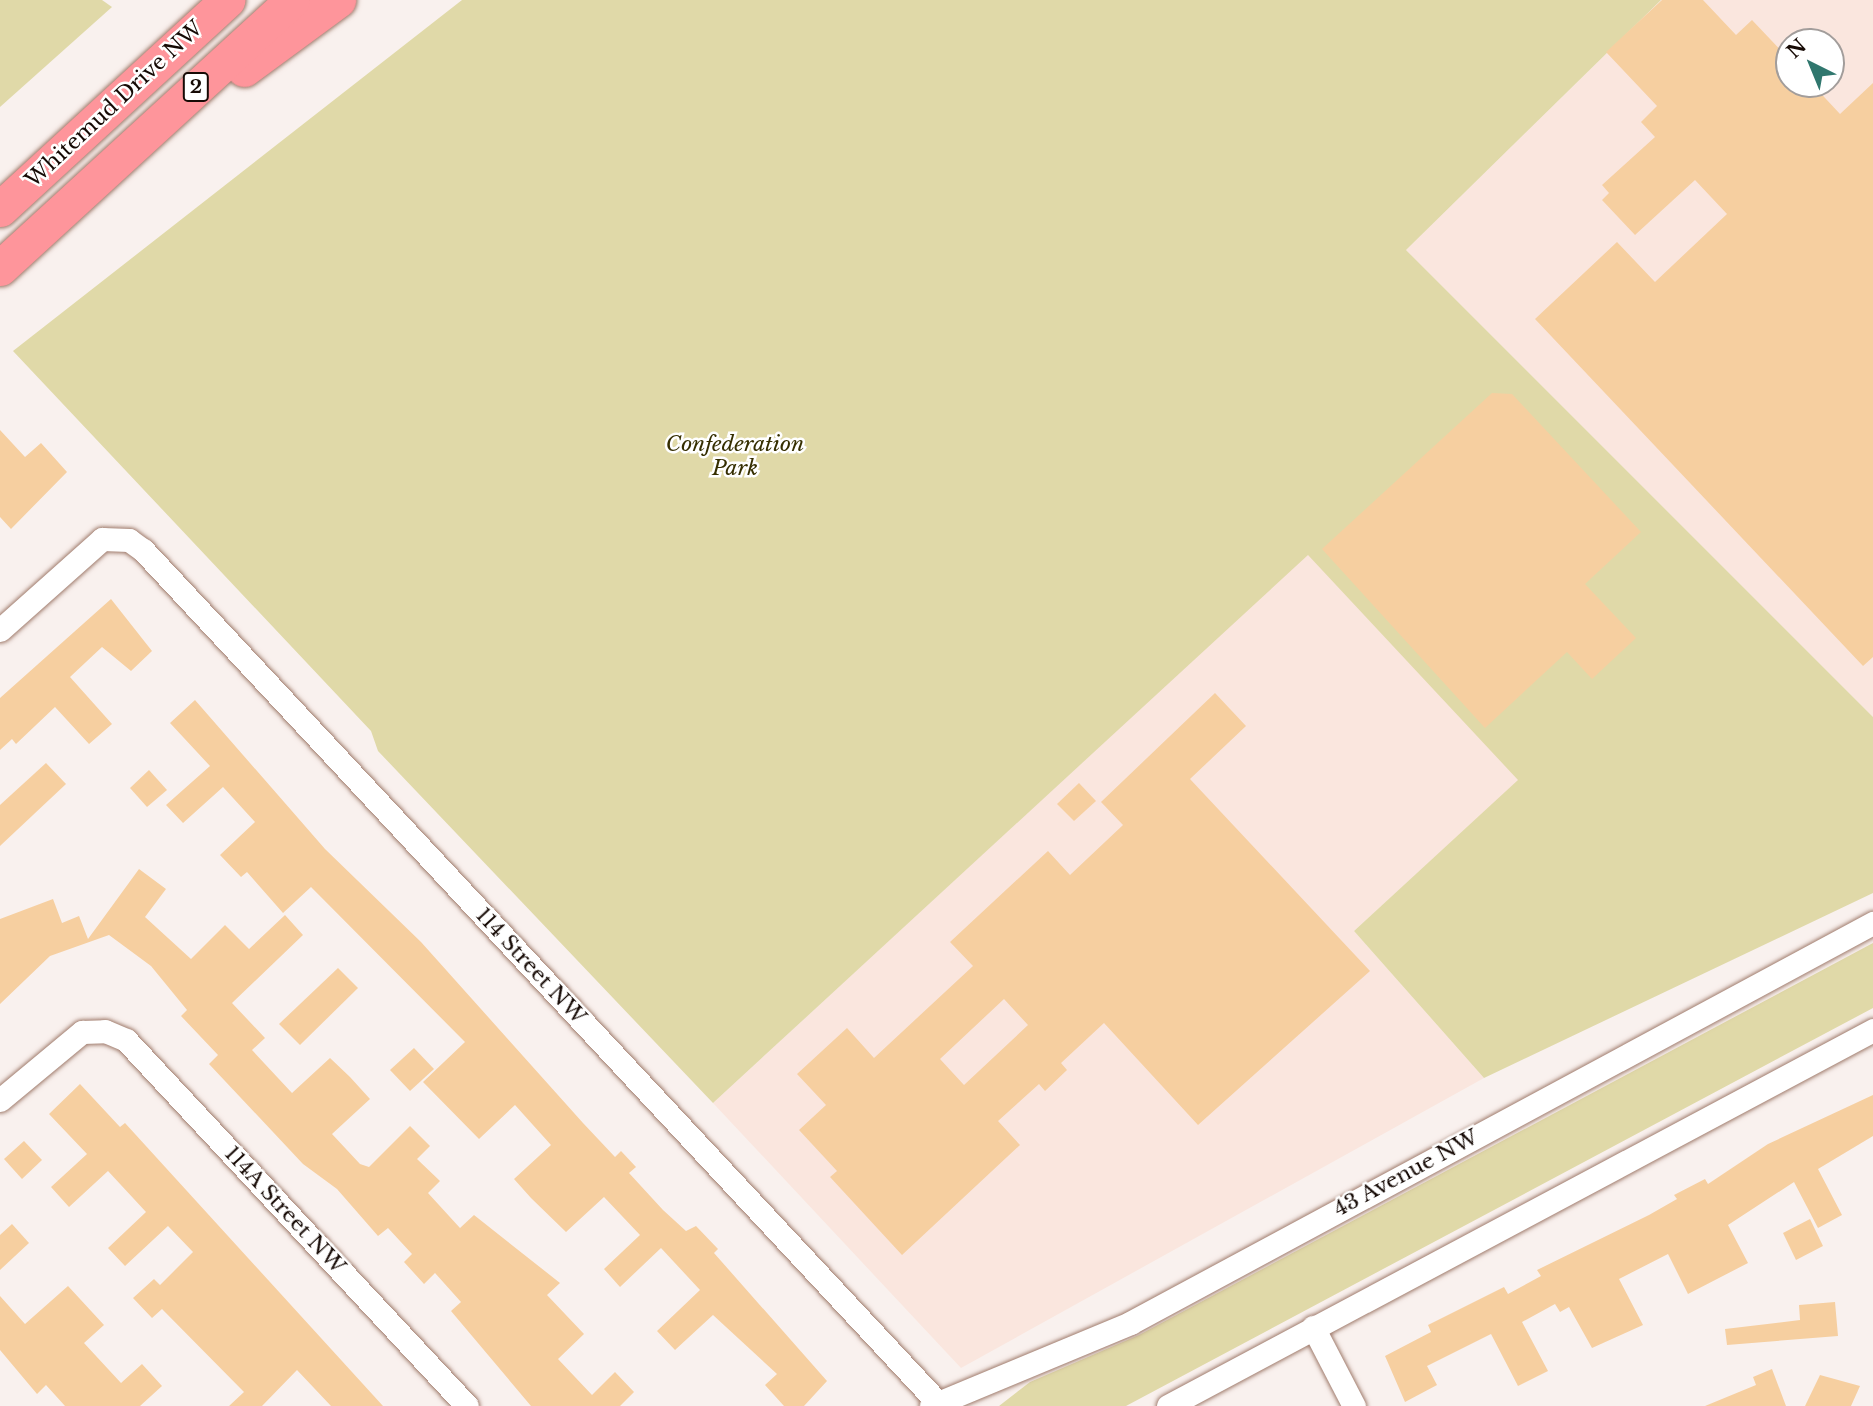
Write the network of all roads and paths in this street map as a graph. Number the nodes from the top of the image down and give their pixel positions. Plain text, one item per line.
1 (193, 0) edge
2 (228, 0) edge
3 (292, 0) edge
4 (338, 0) edge
5 (67, 146) junction
6 (100, 175) junction
7 (0, 209) edge
8 (0, 268) edge
9 (0, 629) edge
10 (1873, 923) edge
11 (1873, 1030) edge
12 (0, 1100) edge
13 (1313, 1327) junction
14 (937, 1405) edge
15 (467, 1406) edge
16 (1168, 1406) edge
17 (1354, 1406) edge

1 - 5 highway
2 - 5 highway, Whitemud Drive NW / 2
3 - 6 highway, Whitemud Drive NW / 2
4 - 6 highway
5 - 7 highway, Whitemud Drive NW / 2
6 - 8 highway, Whitemud Drive NW / 2
9 - 14 street, 114 Street NW
10 - 14 street, 43 Avenue NW
11 - 13 street
12 - 15 street, 114A Street NW
13 - 16 street
13 - 17 street

